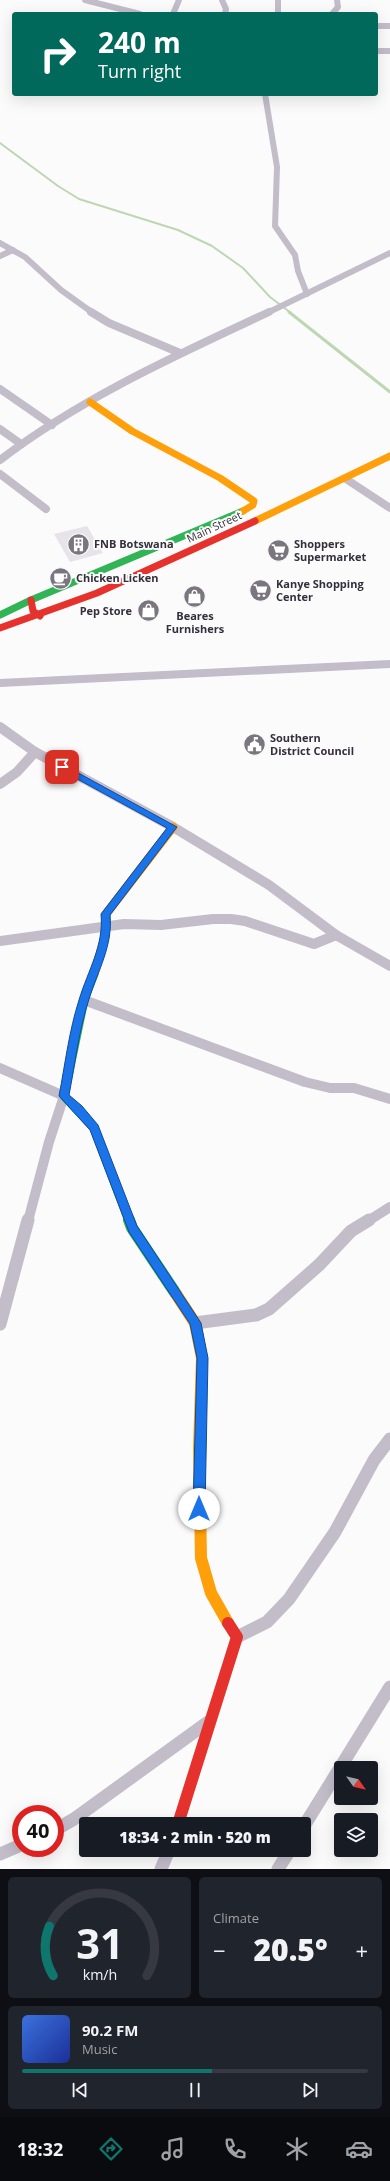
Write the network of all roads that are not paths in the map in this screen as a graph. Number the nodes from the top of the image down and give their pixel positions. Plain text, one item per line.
1 (85, 0) edge
2 (180, 0) edge
3 (222, 0) edge
4 (278, 0) edge
5 (337, 0) edge
6 (132, 12) edge
7 (174, 12) edge
8 (225, 12) edge
9 (278, 12) edge
10 (333, 12) edge
11 (378, 26) edge
12 (390, 26) edge
13 (378, 51) edge
14 (390, 51) edge
15 (265, 96) edge
16 (0, 243) edge
17 (13, 250) junction
18 (390, 253) edge
19 (0, 256) edge
20 (307, 294) junction
21 (180, 353) junction
22 (0, 389) edge
23 (90, 402) junction
24 (52, 425) junction
25 (0, 428) edge
26 (21, 444) junction
27 (390, 456) edge
28 (0, 460) edge
29 (0, 474) edge
30 (346, 479) junction
31 (390, 508) edge
32 (46, 509) dead end
33 (31, 600) junction
34 (0, 615) edge
35 (40, 616) junction
36 (0, 628) edge
37 (390, 664) edge
38 (0, 683) edge
39 (0, 727) edge
40 (35, 752) junction
41 (0, 784) edge
42 (173, 827) junction
43 (107, 927) junction
44 (336, 935) junction
45 (0, 941) edge
46 (390, 966) edge
47 (84, 1000) junction
48 (0, 1068) edge
49 (64, 1096) junction
50 (390, 1099) edge
51 (390, 1207) edge
52 (195, 1323) junction
53 (0, 1324) edge
54 (390, 1439) edge
55 (237, 1637) junction
56 (390, 1687) edge
57 (209, 1721) junction
58 (181, 1817) edge
59 (310, 1817) edge
60 (64, 1824) edge
61 (12, 1849) edge
62 (0, 1854) edge
63 (165, 1857) edge
64 (286, 1857) edge
65 (161, 1869) edge
66 (278, 1869) edge

1 - 6 street
2 - 7 street
3 - 8 street
4 - 9 street
5 - 10 street
11 - 12 street
13 - 14 street
15 - 20 street
16 - 17 street
17 - 19 street
17 - 21 street
18 - 20 street
20 - 21 street
21 - 23 street
22 - 24 street
23 - 24 street
23 - 33 main road
24 - 26 street
25 - 26 street
26 - 28 street
27 - 30 main road, Main Street
29 - 32 street
30 - 31 street
30 - 35 main road, Main Street
33 - 34 main road
33 - 35 main road
35 - 36 main road, Main Street
37 - 38 street
39 - 40 street
40 - 41 street
40 - 42 street
42 - 43 main road
42 - 44 street
43 - 44 street
43 - 45 street
43 - 47 main road
44 - 46 street
47 - 49 main road
47 - 50 street
48 - 49 street
49 - 52 main road
49 - 53 street
51 - 52 street
52 - 55 main road
54 - 55 street
55 - 57 main road
56 - 59 street
57 - 58 main road
57 - 60 street
61 - 62 street
63 - 65 street
64 - 66 street

